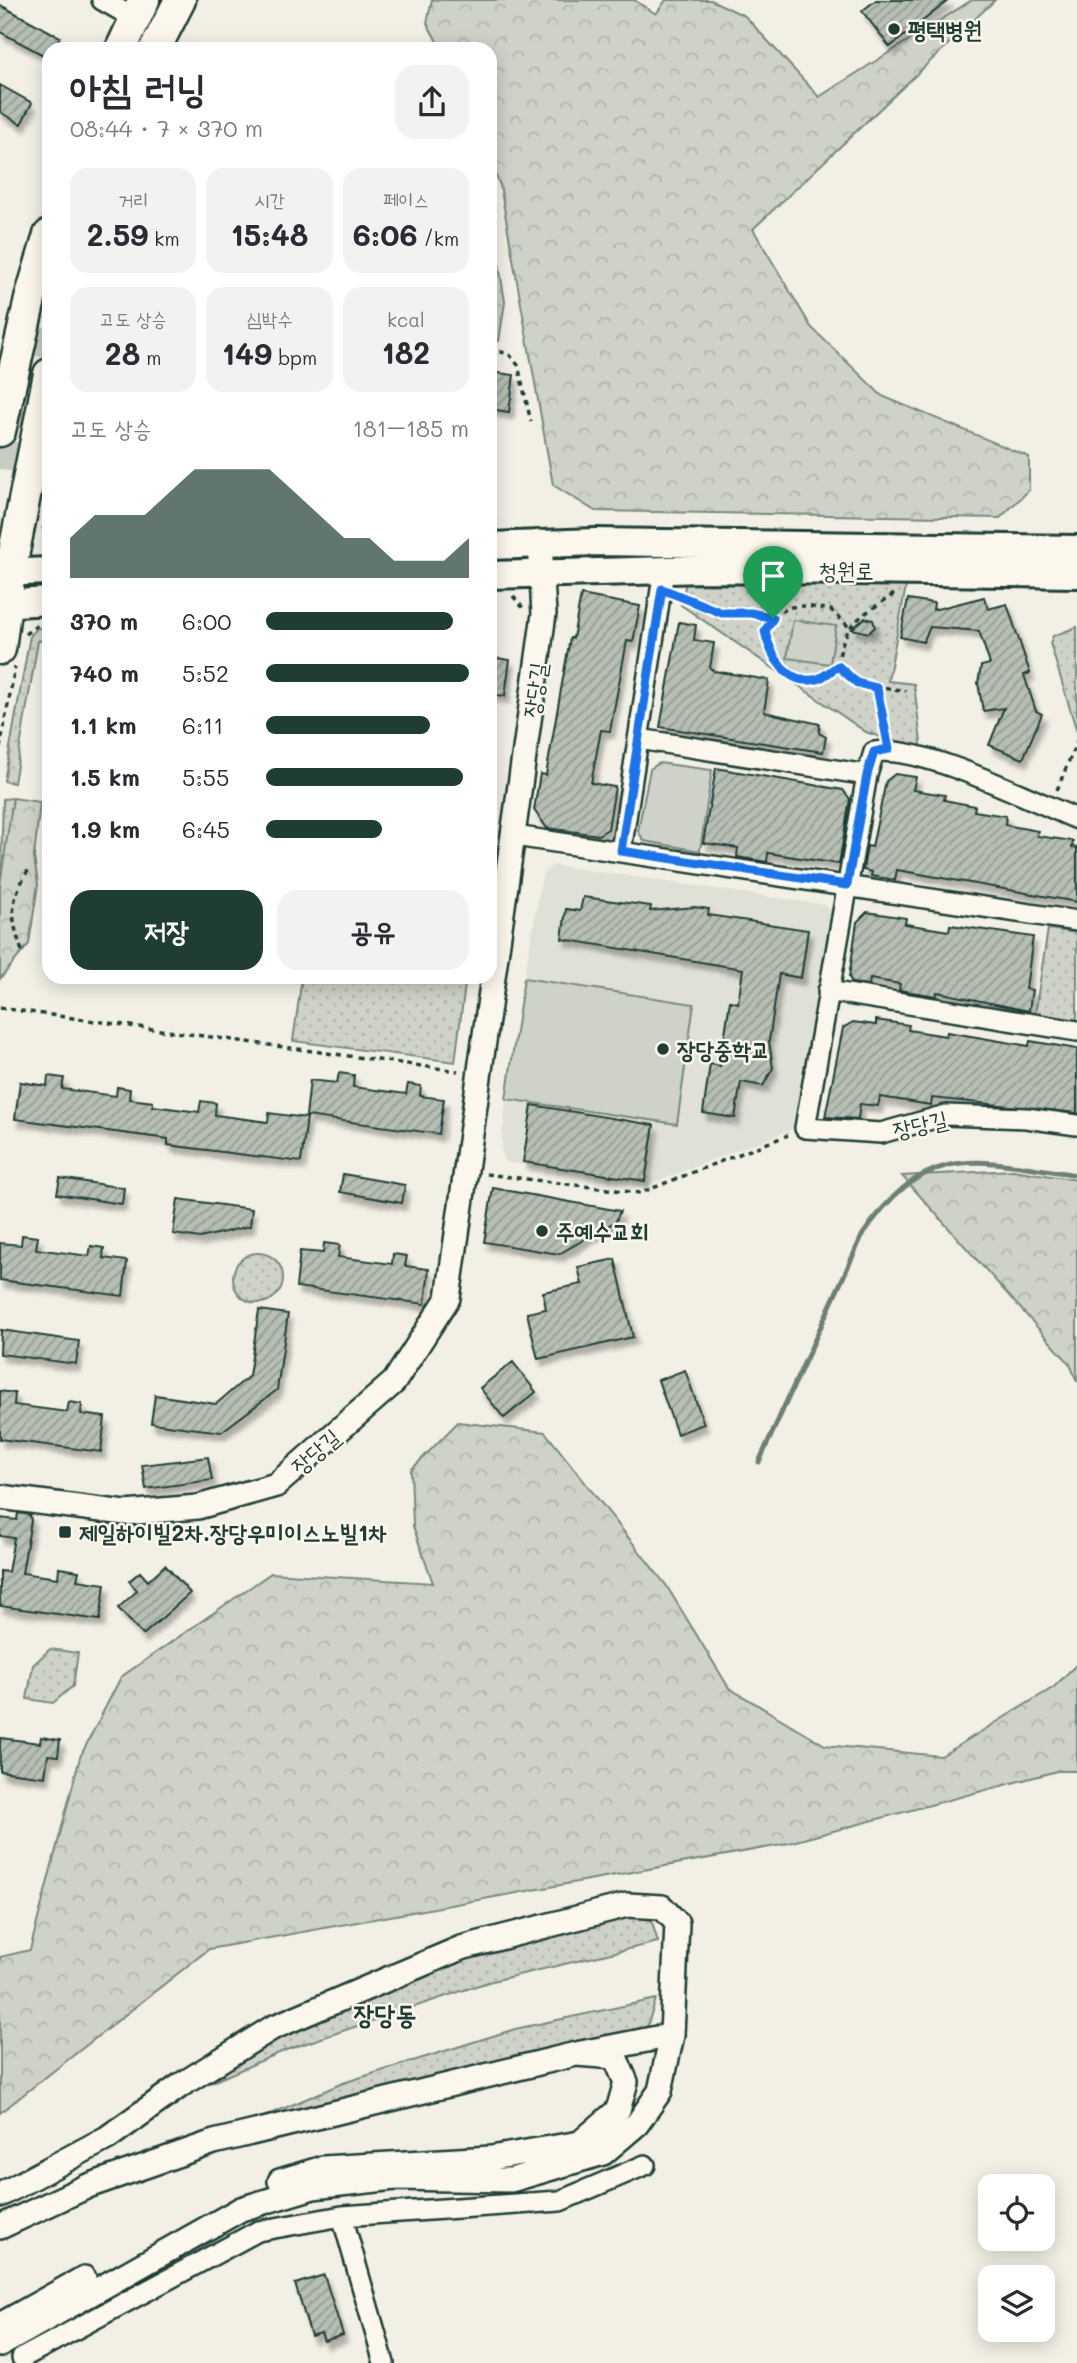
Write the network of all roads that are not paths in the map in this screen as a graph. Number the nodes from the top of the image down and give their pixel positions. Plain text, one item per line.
1 (102, 0) edge
2 (180, 0) edge
3 (139, 9) edge
4 (124, 42) edge
5 (159, 42) edge
6 (42, 258) edge
7 (42, 406) tunnel mouth
8 (0, 431) tunnel mouth
9 (540, 542) junction
10 (497, 545) edge
11 (1077, 549) edge
12 (42, 571) edge
13 (541, 572) junction
14 (5, 573) edge
15 (1077, 574) edge
16 (497, 575) edge
17 (663, 580) junction
18 (42, 601) edge
19 (3, 604) edge
20 (12, 649) edge
21 (639, 739) junction
22 (867, 775) junction
23 (1077, 819) edge
24 (515, 836) junction
25 (621, 851) junction
26 (847, 885) junction
27 (1077, 921) edge
28 (497, 962) edge
29 (494, 984) edge
30 (828, 991) junction
31 (1077, 1031) edge
32 (1077, 1125) edge
33 (0, 1497) edge
34 (672, 2035) junction
35 (576, 2054) junction
36 (645, 2165) dead end
37 (0, 2195) edge
38 (342, 2216) junction
39 (0, 2227) edge
40 (0, 2325) edge
41 (12, 2354) edge
42 (384, 2363) edge

1 - 3 street
2 - 5 main road
3 - 4 main road
6 - 8 main road
7 - 14 main road
9 - 10 main road, 청원로
9 - 11 main road, 청원로
9 - 13 street, 장당길
12 - 14 main road
13 - 16 main road, 청원로
13 - 17 main road, 청원로
13 - 24 street, 장당길
14 - 19 main road
15 - 17 main road, 청원로
17 - 21 street
18 - 19 main road
19 - 20 main road
21 - 22 street
21 - 25 street
22 - 23 street
22 - 26 street
24 - 25 street
24 - 28 street, 장당길
25 - 26 street
26 - 27 street
26 - 30 street
29 - 33 street, 장당길
30 - 31 street
30 - 32 street, 장당길
34 - 35 street
34 - 37 street
34 - 41 street
35 - 39 street
35 - 40 street
36 - 38 street
38 - 41 street
38 - 42 street

